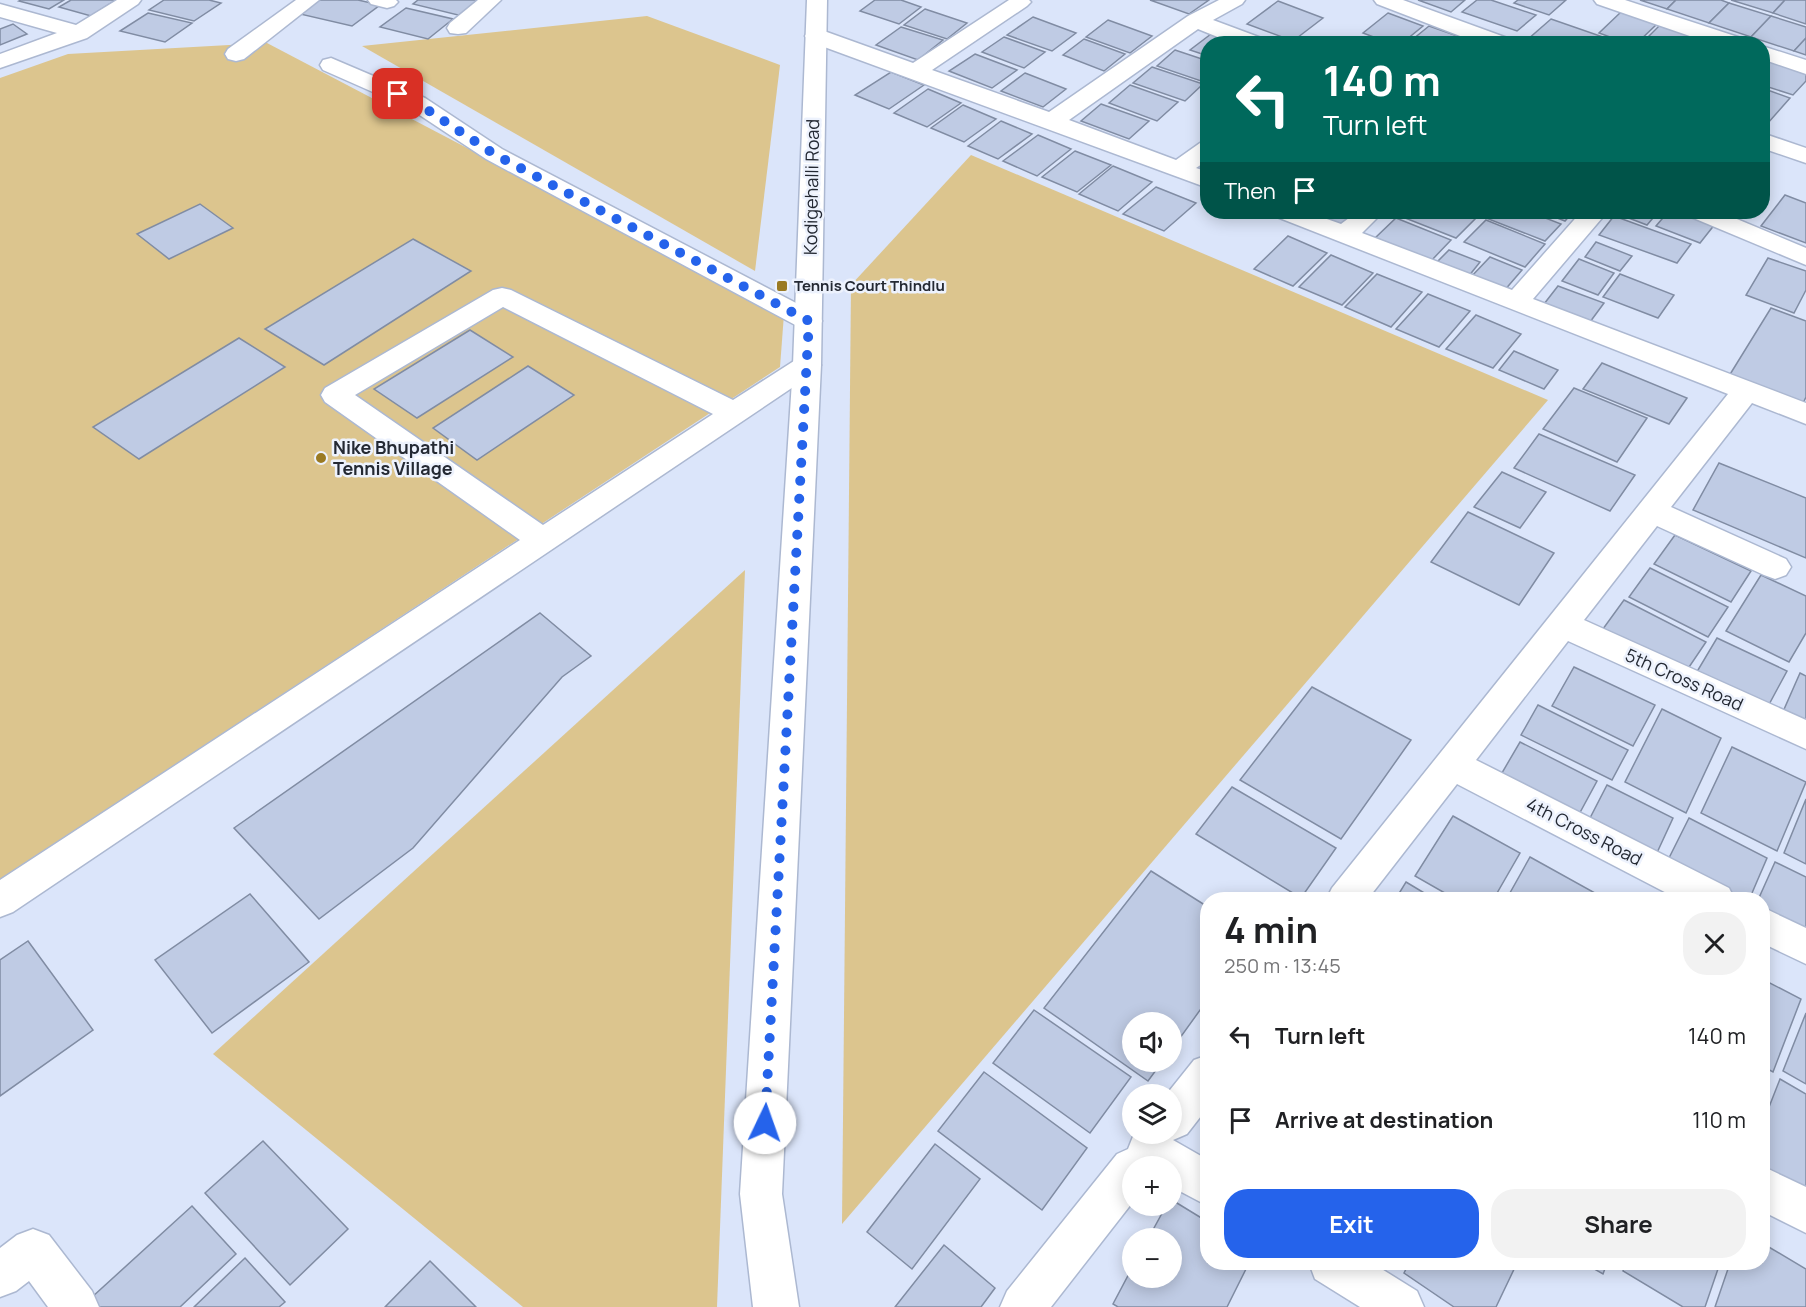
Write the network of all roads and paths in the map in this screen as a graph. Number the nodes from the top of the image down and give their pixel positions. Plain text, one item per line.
1 (131, 0) edge
2 (309, 0) edge
3 (492, 0) edge
4 (817, 0) edge
5 (1235, 0) edge
6 (1384, 0) edge
7 (1604, 0) edge
8 (1020, 2) dead end
9 (0, 10) edge
10 (1196, 21) junction
11 (458, 28) dead end
12 (79, 33) junction
13 (816, 36) junction
14 (1235, 36) edge
15 (1481, 36) edge
16 (1712, 36) edge
17 (236, 54) dead end
18 (1770, 55) edge
19 (0, 61) edge
20 (331, 65) dead end
21 (1806, 67) edge
22 (916, 71) junction
23 (1052, 121) junction
24 (1770, 143) edge
25 (1200, 154) edge
26 (1806, 156) edge
27 (1178, 170) junction
28 (1200, 178) edge
29 (1305, 219) edge
30 (1363, 219) edge
31 (1588, 219) edge
32 (1716, 219) edge
33 (1345, 234) junction
34 (1806, 258) edge
35 (1517, 301) junction
36 (809, 321) junction
37 (807, 365) junction
38 (1747, 390) junction
39 (735, 413) junction
40 (1806, 414) edge
41 (1652, 511) junction
42 (543, 540) junction
43 (1775, 567) dead end
44 (1563, 625) junction
45 (1806, 735) edge
46 (1452, 764) junction
47 (1351, 892) edge
48 (1700, 892) edge
49 (0, 900) edge
50 (1770, 928) edge
51 (1806, 946) edge
52 (1200, 1084) edge
53 (1149, 1148) edge
54 (1200, 1180) edge
55 (1770, 1191) edge
56 (1806, 1211) edge
57 (1342, 1270) edge
58 (0, 1275) edge
59 (76, 1307) edge
60 (776, 1307) edge
61 (1023, 1307) edge
62 (1401, 1307) edge

1 - 12 street
2 - 17 street
3 - 11 street
4 - 13 street, Kodigehalli Road
5 - 10 street
6 - 15 street
7 - 16 street
8 - 22 street
9 - 12 street
10 - 14 street
10 - 23 street
12 - 19 street
13 - 22 street
13 - 36 street, Kodigehalli Road
18 - 21 street
20 - 36 street
22 - 23 street
23 - 27 street
24 - 26 street
25 - 27 street
27 - 28 street
29 - 33 street
30 - 33 street
31 - 35 street
32 - 34 street
33 - 35 street
35 - 38 street
36 - 37 street, Kodigehalli Road
37 - 39 street
37 - 60 street, Kodigehalli Road
38 - 40 street
38 - 41 street
39 - 42 street
39 - 42 street
41 - 43 street
41 - 44 street
42 - 49 street
44 - 45 street, 5th Cross Road
44 - 46 street
46 - 47 street
46 - 48 street, 4th Cross Road
50 - 51 street
52 - 53 street
53 - 54 street
53 - 61 street
55 - 56 street
57 - 62 street
58 - 59 street

